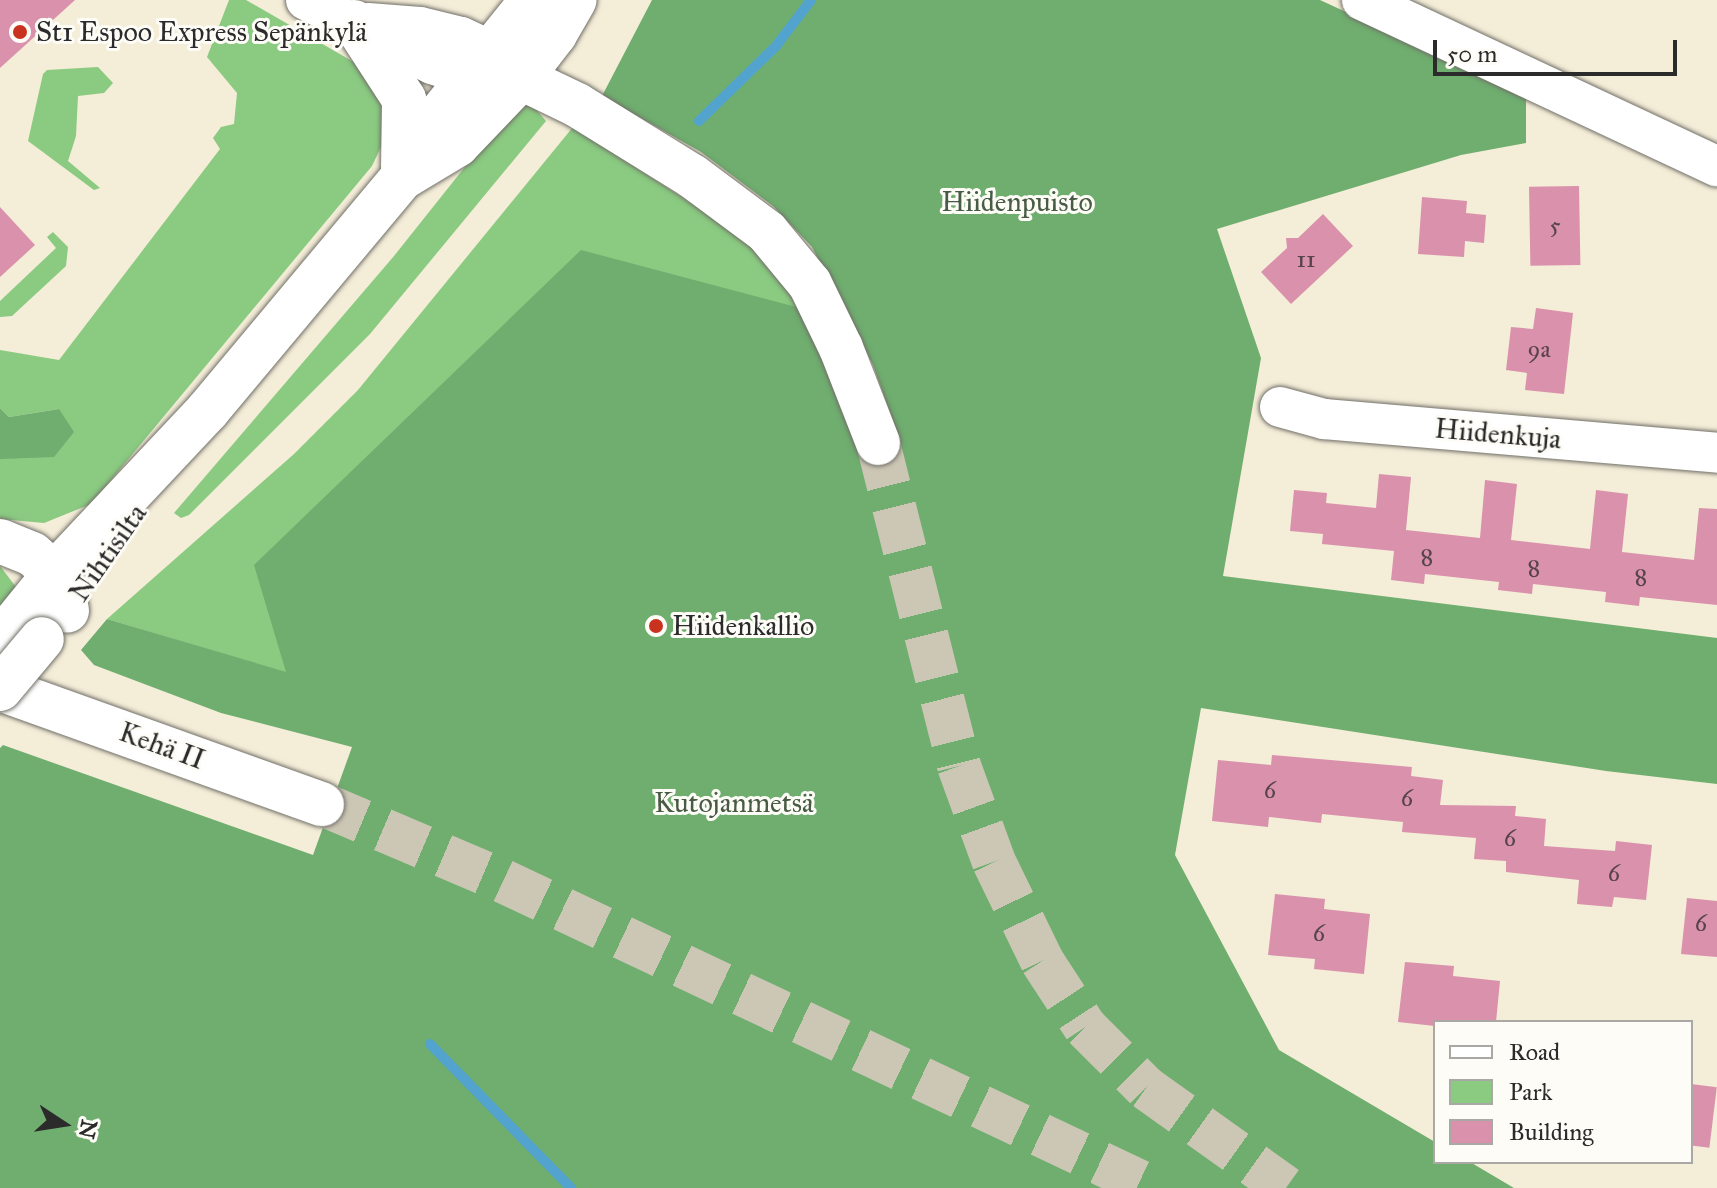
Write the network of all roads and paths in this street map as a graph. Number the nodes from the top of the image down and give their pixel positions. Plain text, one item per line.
1 (306, 0) edge
2 (532, 0) edge
3 (575, 0) edge
4 (1362, 0) edge
5 (354, 22) junction
6 (494, 69) junction
7 (1717, 166) edge
8 (402, 178) junction
9 (1280, 407) dead end
10 (878, 443) tunnel mouth
11 (1717, 453) edge
12 (0, 541) edge
13 (34, 619) edge
14 (0, 689) edge
15 (0, 701) edge
16 (92, 721) junction
17 (322, 804) tunnel mouth

1 - 5 street
2 - 6 main road
3 - 6 main road
4 - 7 street
5 - 6 street
5 - 8 main road
6 - 8 main road, Nihtisilta
6 - 10 main road
8 - 13 main road, Nihtisilta
9 - 11 street, Hiidenkuja
12 - 13 main road
13 - 14 main road, Nihtisilta, bridge
14 - 16 main road, Kehä II
15 - 16 main road
16 - 17 main road, Kehä II

